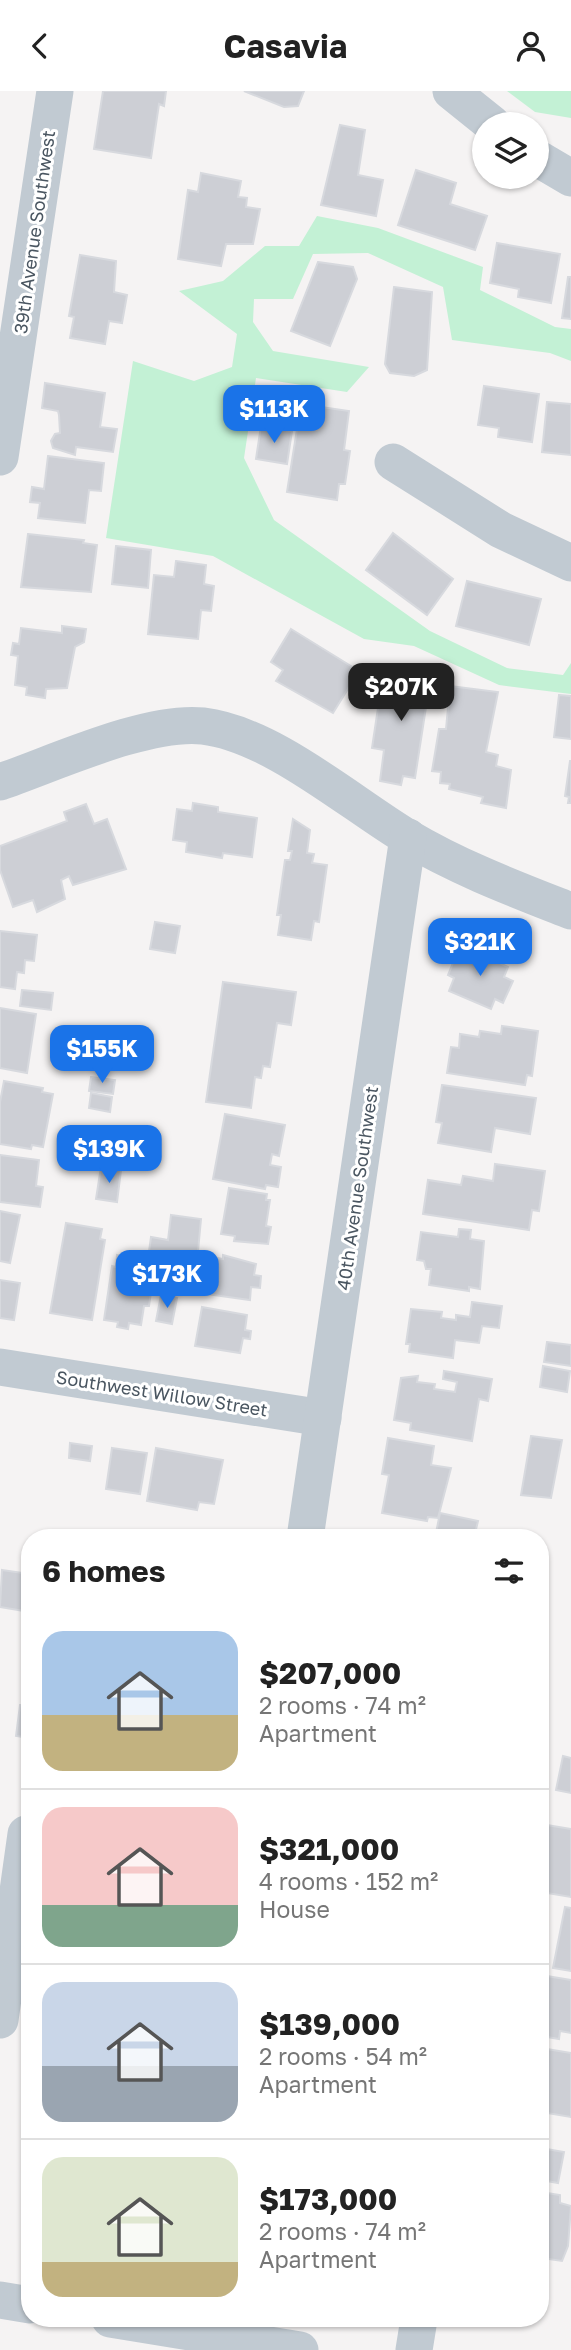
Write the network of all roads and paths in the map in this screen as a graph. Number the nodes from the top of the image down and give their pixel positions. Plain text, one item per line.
1 (55, 91) edge
2 (451, 91) edge
3 (477, 112) edge
4 (549, 147) edge
5 (571, 153) edge
6 (549, 165) edge
7 (571, 178) edge
8 (15, 261) edge
9 (0, 457) edge
10 (393, 462) dead end
11 (571, 563) edge
12 (0, 782) edge
13 (408, 837) junction
14 (571, 911) edge
15 (0, 1367) edge
16 (323, 1418) junction
17 (306, 1529) edge
18 (21, 1870) edge
19 (0, 2020) edge
20 (0, 2300) edge
21 (21, 2304) edge
22 (152, 2327) edge
23 (418, 2327) edge
24 (188, 2334) edge
25 (300, 2350) edge
26 (414, 2350) edge

1 - 8 street, 39th Avenue Southwest
2 - 3 street
4 - 5 street
6 - 7 street
8 - 9 street, 39th Avenue Southwest
10 - 11 street
12 - 13 street
13 - 14 street
13 - 16 street, 40th Avenue Southwest
15 - 16 street, Southwest Willow Street
16 - 17 street, 40th Avenue Southwest
18 - 19 street
20 - 21 street
22 - 24 street
23 - 26 street
24 - 25 street

